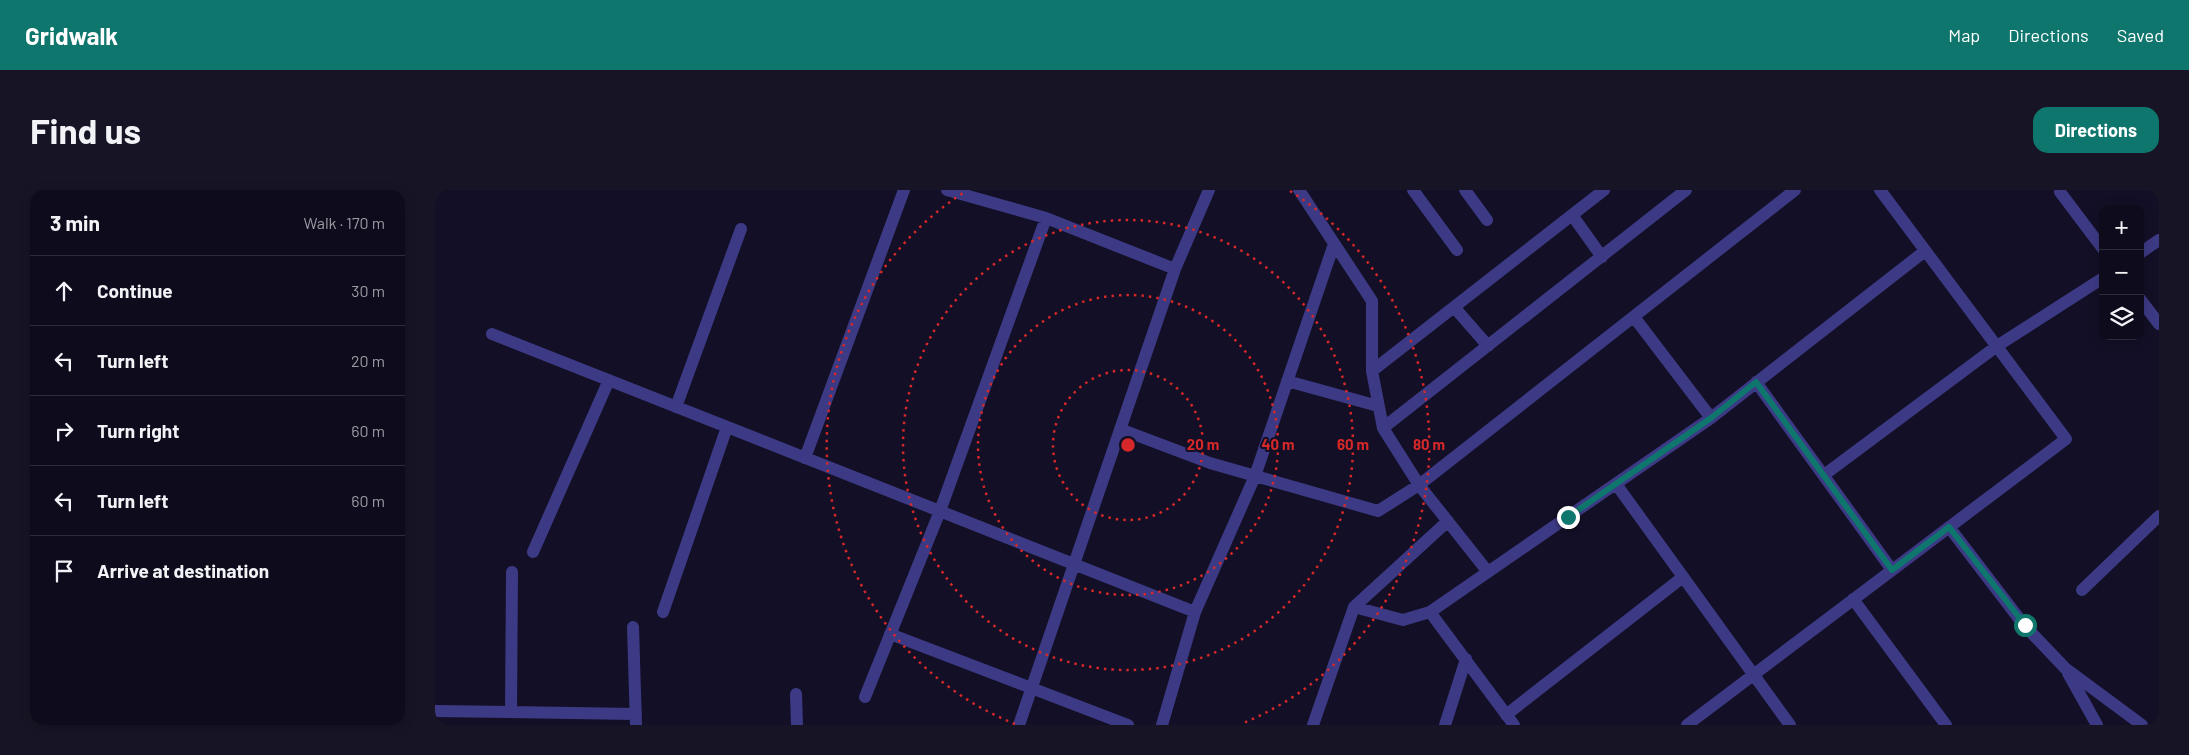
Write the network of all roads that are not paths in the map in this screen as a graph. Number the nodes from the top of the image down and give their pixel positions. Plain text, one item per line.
1 (904, 190) edge
2 (947, 190) edge
3 (1209, 190) edge
4 (1299, 190) edge
5 (1413, 190) edge
6 (1465, 190) edge
7 (1604, 190) edge
8 (1686, 190) edge
9 (1795, 190) edge
10 (1880, 190) edge
11 (2060, 192) dead end
12 (1572, 215) junction
13 (1046, 218) junction
14 (1487, 220) dead end
15 (741, 229) dead end
16 (2159, 240) edge
17 (1334, 244) junction
18 (2099, 244) edge
19 (1457, 250) dead end
20 (2144, 250) edge
21 (1925, 251) junction
22 (1602, 257) junction
23 (1175, 269) junction
24 (2099, 281) edge
25 (2144, 304) edge
26 (1454, 307) junction
27 (1634, 316) junction
28 (2159, 324) edge
29 (492, 334) dead end
30 (1488, 346) junction
31 (1997, 346) junction
32 (1372, 371) junction
33 (609, 380) junction
34 (1287, 381) junction
35 (1756, 382) junction
36 (1377, 406) junction
37 (676, 407) junction
38 (1711, 418) junction
39 (727, 427) junction
40 (1383, 428) junction
41 (1120, 429) junction
42 (805, 458) junction
43 (1255, 476) junction
44 (1824, 476) junction
45 (1616, 484) junction
46 (1419, 485) junction
47 (940, 511) junction
48 (2159, 516) edge
49 (1447, 521) junction
50 (1949, 527) junction
51 (533, 552) dead end
52 (1074, 564) junction
53 (1892, 570) junction
54 (512, 572) dead end
55 (1488, 572) junction
56 (1683, 577) junction
57 (2082, 590) dead end
58 (1853, 599) junction
59 (1354, 607) junction
60 (663, 612) dead end
61 (1195, 612) junction
62 (1430, 612) junction
63 (633, 627) dead end
64 (890, 634) junction
65 (1466, 659) junction
66 (2065, 668) junction
67 (1754, 674) junction
68 (1031, 689) junction
69 (796, 694) dead end
70 (865, 697) dead end
71 (435, 711) edge
72 (511, 712) junction
73 (636, 719) edge
74 (1510, 720) edge
75 (797, 725) edge
76 (1019, 725) edge
77 (1128, 725) edge
78 (1162, 725) edge
79 (1313, 725) edge
80 (1445, 725) edge
81 (1687, 725) edge
82 (1791, 725) edge
83 (1946, 725) edge
84 (2097, 725) edge
85 (2142, 725) edge

1 - 42 street
2 - 13 street
3 - 23 street
4 - 17 street
5 - 19 street
6 - 14 street
7 - 12 street
8 - 22 street
9 - 27 street
10 - 21 street
11 - 18 street
12 - 22 street
12 - 26 street
13 - 23 street
13 - 47 street
15 - 37 street
16 - 20 street
17 - 32 street
17 - 34 street
21 - 31 street
21 - 35 street
22 - 30 street
23 - 41 street
24 - 31 street
25 - 28 street
26 - 30 street
26 - 32 street
27 - 38 street
27 - 46 street
29 - 33 street
30 - 40 street
31 - 44 street
31 - 50 street
32 - 36 street
33 - 37 street
33 - 51 street
34 - 36 street
34 - 43 street
35 - 38 street
35 - 44 street
36 - 40 street
37 - 39 street
38 - 45 street
39 - 42 street
39 - 60 street
40 - 46 street
41 - 43 street
41 - 52 street
42 - 47 street
43 - 46 street
43 - 61 street
44 - 53 street
45 - 55 street
45 - 56 street
46 - 49 street
47 - 52 street
47 - 64 street
48 - 57 street
49 - 55 street
49 - 59 street
50 - 53 street
50 - 66 street
52 - 61 street
52 - 68 street
53 - 58 street
54 - 72 street
55 - 62 street
56 - 67 street
56 - 74 street
58 - 67 street
58 - 83 street
59 - 62 street
59 - 79 street
61 - 78 street
62 - 65 street
63 - 73 street
64 - 68 street
64 - 70 street
65 - 74 street
65 - 80 street
66 - 84 street
66 - 85 street
67 - 81 street
67 - 82 street
68 - 76 street
68 - 77 street
69 - 75 street
71 - 72 street
72 - 73 street

